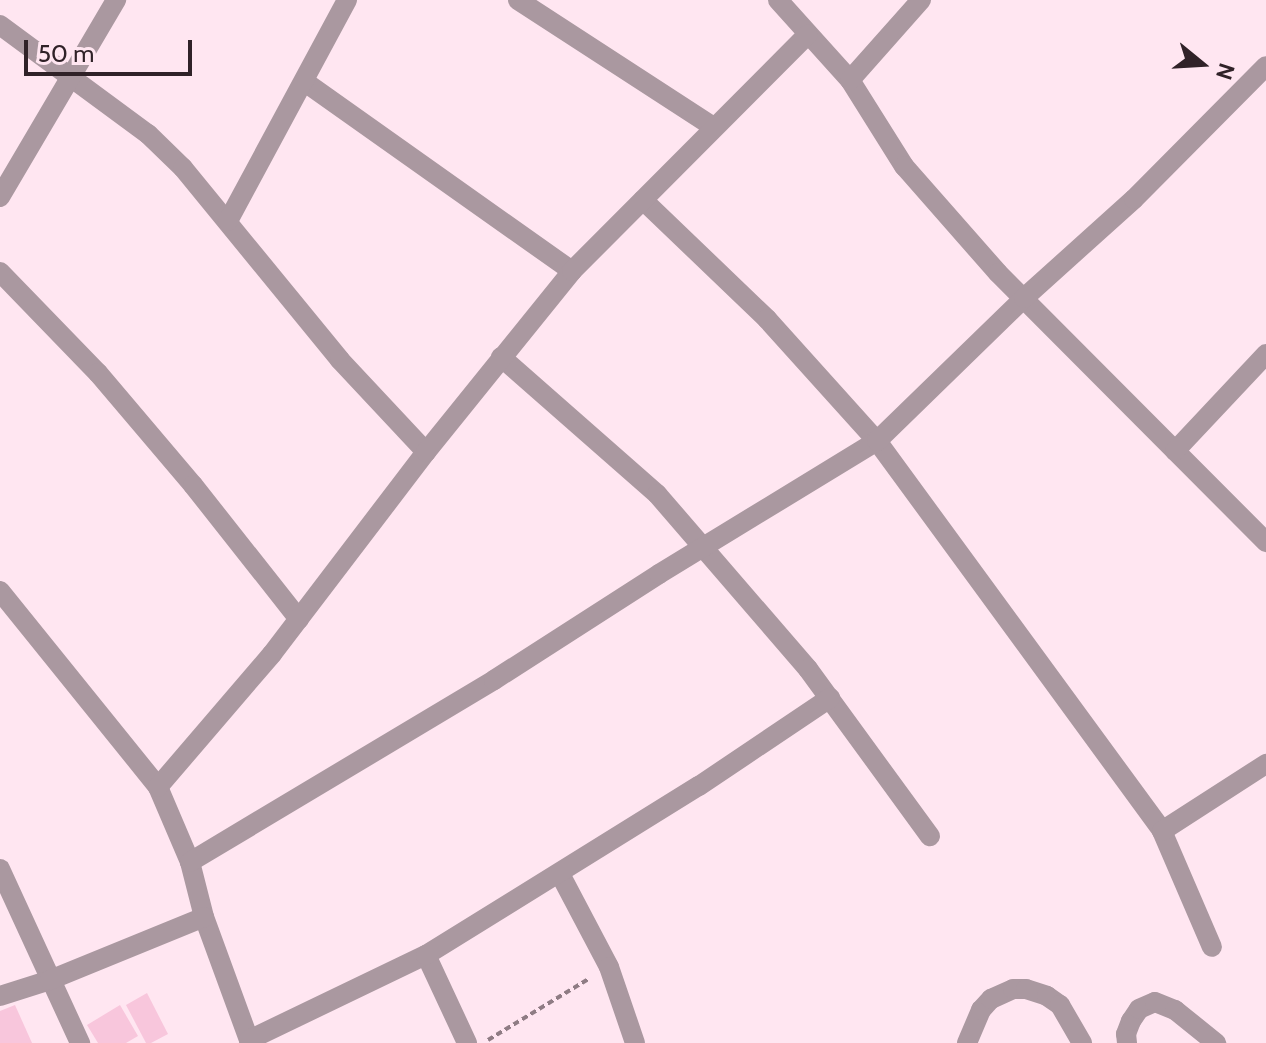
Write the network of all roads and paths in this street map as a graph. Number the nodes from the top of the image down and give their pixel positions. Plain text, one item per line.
1 (116, 0) edge
2 (347, 0) edge
3 (518, 0) edge
4 (778, 0) edge
5 (921, 0) edge
6 (0, 25) edge
7 (808, 34) junction
8 (1266, 66) edge
9 (71, 77) junction
10 (850, 80) junction
11 (305, 82) junction
12 (712, 126) junction
13 (0, 197) edge
14 (643, 200) junction
15 (228, 221) junction
16 (572, 271) junction
17 (0, 272) edge
18 (1024, 298) junction
19 (1266, 354) edge
20 (501, 357) junction
21 (877, 441) junction
22 (1175, 451) junction
23 (426, 452) junction
24 (1266, 542) edge
25 (705, 548) junction
26 (0, 591) edge
27 (299, 619) junction
28 (830, 698) junction
29 (1266, 764) edge
30 (158, 787) junction
31 (1162, 831) junction
32 (930, 836) dead end
33 (190, 862) junction
34 (0, 869) edge
35 (560, 874) junction
36 (204, 917) junction
37 (1212, 947) dead end
38 (426, 955) junction
39 (609, 967) junction
40 (50, 980) junction
41 (0, 996) edge
42 (250, 1042) edge
43 (80, 1043) edge
44 (467, 1043) edge
45 (482, 1043) edge
46 (635, 1043) edge
47 (967, 1043) edge
48 (1082, 1043) edge
49 (1127, 1043) edge
50 (1216, 1043) edge

1 - 9 street
2 - 11 street
3 - 12 street
4 - 7 street
5 - 10 street
6 - 9 street
7 - 10 street
7 - 12 street
8 - 18 street
9 - 13 street
9 - 15 street
10 - 18 street
11 - 15 street
11 - 16 street
12 - 14 street
14 - 16 street
14 - 21 street
15 - 23 street
16 - 20 street
17 - 27 street
18 - 21 street
18 - 22 street
19 - 22 street
20 - 23 street
20 - 25 street
21 - 25 street
21 - 31 street
22 - 24 street
23 - 27 street
25 - 28 street
25 - 33 street
26 - 30 street
27 - 30 street
28 - 32 street
28 - 35 street
29 - 31 street
30 - 33 street
31 - 37 street
33 - 36 street
34 - 40 street
35 - 38 street
35 - 39 street
36 - 40 street
36 - 42 street
38 - 42 street
38 - 44 street
39 - 45 path
39 - 46 street
40 - 41 street
40 - 43 street
47 - 48 street
49 - 50 street

